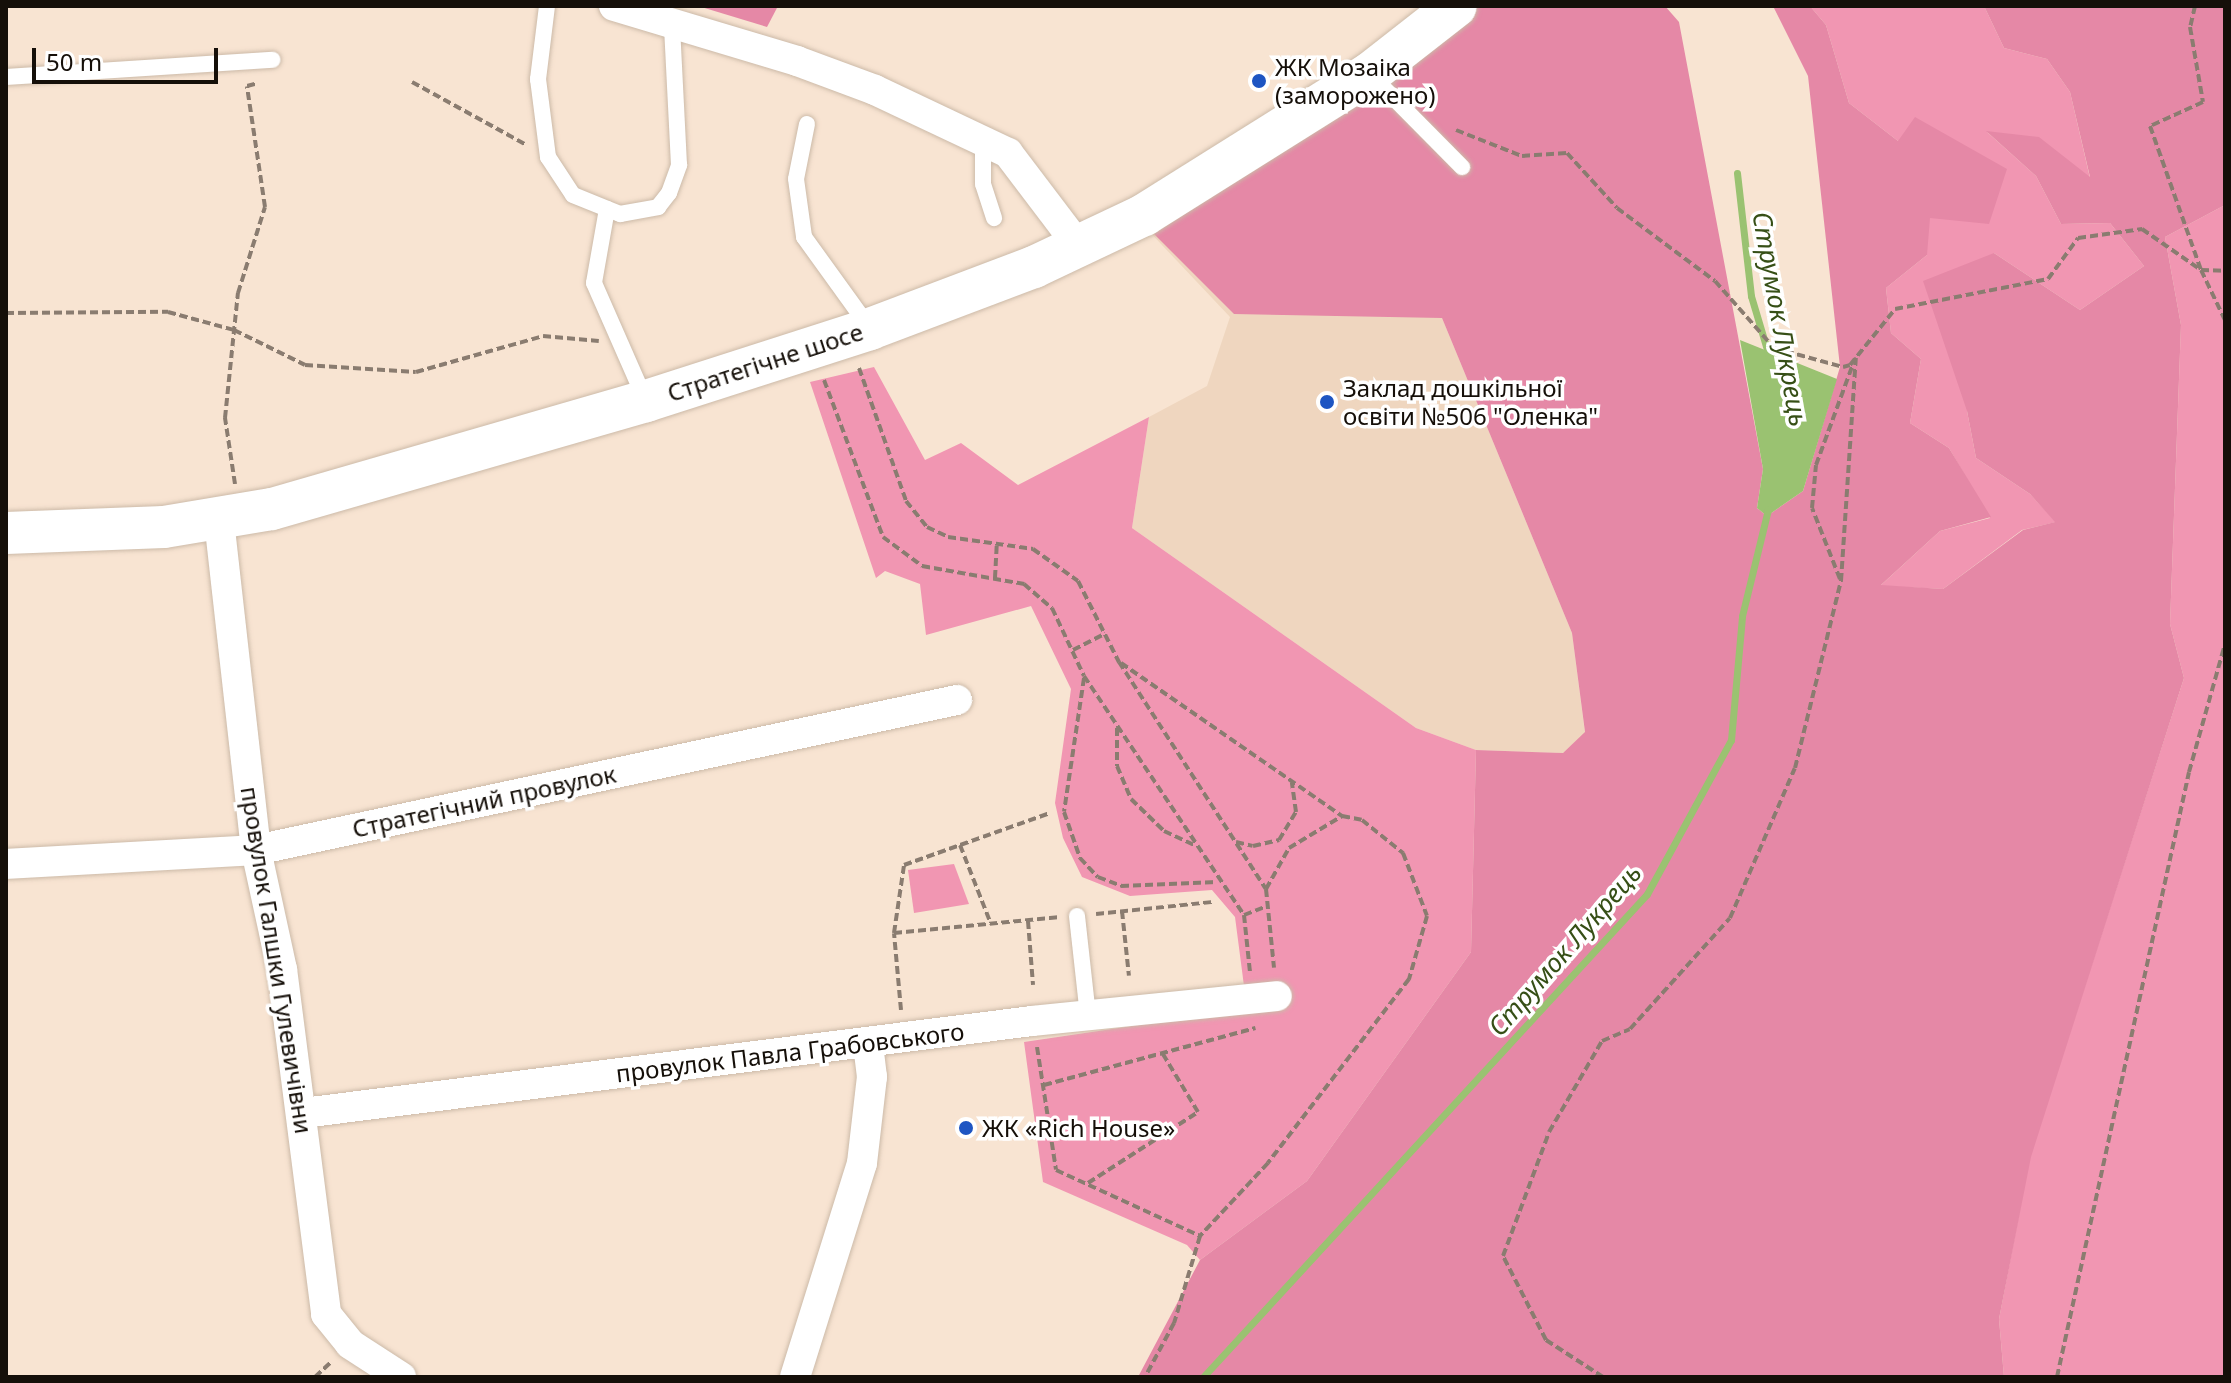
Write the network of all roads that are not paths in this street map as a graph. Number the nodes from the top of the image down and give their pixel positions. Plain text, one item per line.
1 (547, 6) edge
2 (614, 6) edge
3 (1456, 6) edge
4 (672, 25) junction
5 (272, 60) dead end
6 (1369, 74) junction
7 (6, 77) edge
8 (807, 124) dead end
9 (983, 143) junction
10 (1462, 167) dead end
11 (607, 209) junction
12 (994, 218) dead end
13 (1080, 248) junction
14 (843, 337) junction
15 (646, 401) junction
16 (228, 505) junction
17 (6, 533) edge
18 (957, 700) dead end
19 (256, 850) junction
20 (6, 864) edge
21 (1077, 916) road end
22 (1265, 997) road end
23 (1088, 1015) junction
24 (868, 1043) junction
25 (303, 1113) junction
26 (401, 1377) edge
27 (795, 1377) edge

1 - 11 lane
2 - 4 street
3 - 6 street, Стратегічне шосе
4 - 9 street
4 - 11 lane
5 - 7 lane
6 - 10 lane
6 - 13 street, Стратегічне шосе
8 - 14 lane
9 - 12 lane
9 - 13 street
11 - 15 lane
13 - 14 street, Стратегічне шосе
14 - 15 street, Стратегічне шосе
15 - 16 street, Стратегічне шосе
16 - 17 street, Стратегічне шосе
16 - 19 street, провулок Галшки Гулевичівни
18 - 19 street, Стратегічний провулок
19 - 20 street, Стратегічний провулок
19 - 25 street, провулок Галшки Гулевичівни
21 - 23 lane
22 - 23 street, провулок Павла Грабовського
23 - 24 street, провулок Павла Грабовського
24 - 25 street, провулок Павла Грабовського
24 - 27 street
25 - 26 street, провулок Галшки Гулевичівни

